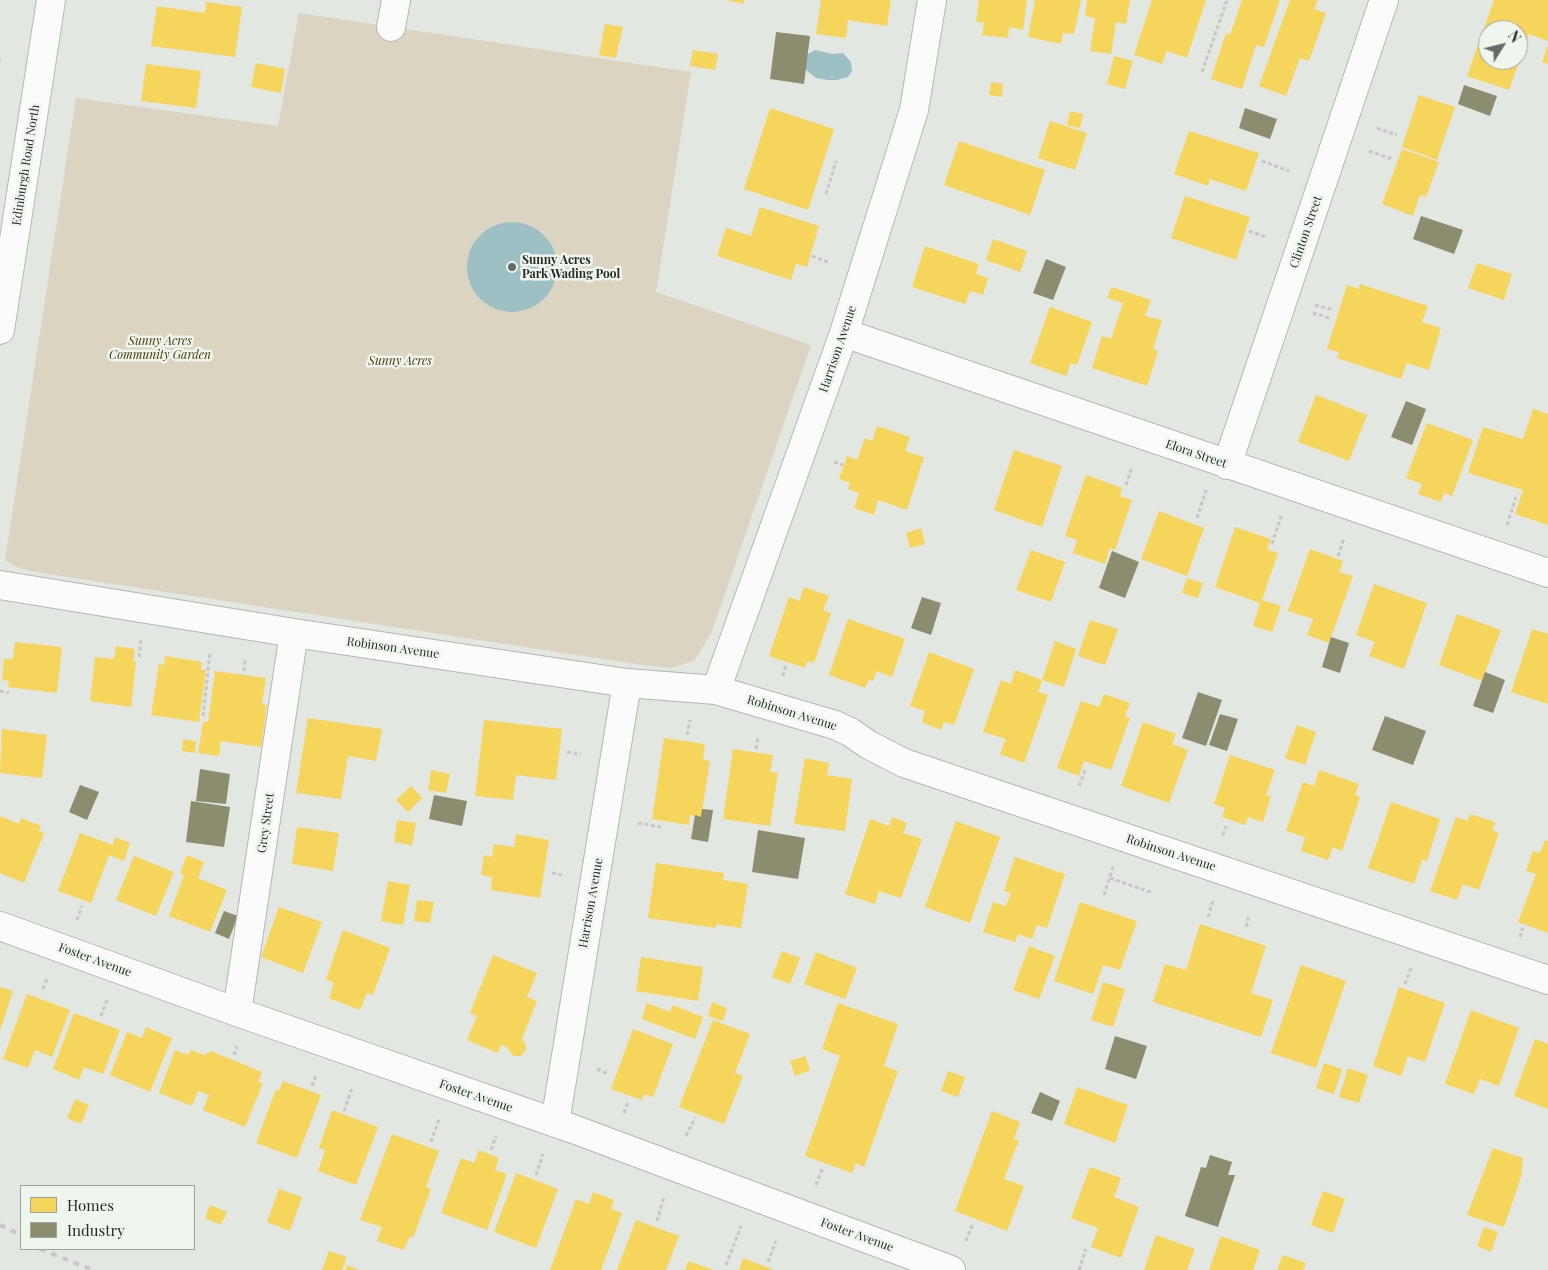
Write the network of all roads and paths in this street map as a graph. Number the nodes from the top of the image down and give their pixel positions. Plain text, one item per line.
1 (51, 0) edge
2 (396, 0) edge
3 (932, 0) edge
4 (1226, 0) edge
5 (1384, 0) edge
6 (391, 27) dead end
7 (1202, 72) dead end
8 (1373, 127) dead end
9 (1397, 136) dead end
10 (1365, 150) dead end
11 (1392, 158) dead end
12 (836, 161) dead end
13 (1262, 161) dead end
14 (1289, 171) dead end
15 (826, 194) dead end
16 (1249, 231) dead end
17 (1266, 237) dead end
18 (1312, 304) dead end
19 (1334, 310) dead end
20 (1310, 311) dead end
21 (1329, 318) dead end
22 (0, 330) edge
23 (844, 334) junction
24 (1132, 466) dead end
25 (1218, 473) junction
26 (1126, 485) dead end
27 (1516, 497) dead end
28 (1284, 507) dead end
29 (1197, 518) dead end
30 (1504, 534) dead end
31 (1344, 537) dead end
32 (1272, 544) dead end
33 (1338, 556) dead end
34 (1548, 573) edge
35 (0, 584) edge
36 (294, 633) junction
37 (141, 636) dead end
38 (211, 646) dead end
39 (139, 657) dead end
40 (627, 683) junction
41 (716, 690) junction
42 (0, 691) edge
43 (9, 693) dead end
44 (203, 716) dead end
45 (690, 719) dead end
46 (758, 731) dead end
47 (687, 735) dead end
48 (756, 749) dead end
49 (567, 752) dead end
50 (585, 755) dead end
51 (1086, 768) dead end
52 (1078, 789) dead end
53 (632, 822) dead end
54 (661, 827) dead end
55 (1116, 859) dead end
56 (1110, 878) junction
57 (1153, 894) dead end
58 (1104, 895) dead end
59 (82, 906) dead end
60 (76, 922) dead end
61 (0, 926) edge
62 (1414, 960) dead end
63 (1548, 980) edge
64 (1405, 984) dead end
65 (237, 1012) junction
66 (353, 1086) dead end
67 (344, 1111) dead end
68 (440, 1117) dead end
69 (695, 1118) dead end
70 (550, 1135) junction
71 (683, 1140) dead end
72 (431, 1142) dead end
73 (823, 1167) dead end
74 (536, 1175) dead end
75 (667, 1191) dead end
76 (813, 1194) dead end
77 (744, 1219) dead end
78 (657, 1221) dead end
79 (973, 1223) dead end
80 (777, 1240) dead end
81 (1086, 1249) dead end
82 (957, 1260) edge
83 (768, 1262) dead end
84 (726, 1265) dead end
85 (1079, 1270) edge

1 - 22 street, Edinburgh Road North
2 - 6 street
3 - 23 street, Harrison Avenue
4 - 7 path
5 - 25 street, Clinton Street
8 - 9 path
10 - 11 path
12 - 15 path
13 - 14 path
16 - 17 path
18 - 19 path
20 - 21 path
23 - 25 street, Elora Street
23 - 41 street, Harrison Avenue
24 - 26 path
25 - 29 path
25 - 34 street, Elora Street
27 - 30 path
28 - 32 path
31 - 33 path
35 - 36 street, Robinson Avenue
36 - 40 street, Robinson Avenue
36 - 65 street, Grey Street
37 - 39 path
38 - 44 path
40 - 41 street, Robinson Avenue
40 - 70 street, Harrison Avenue
41 - 63 street, Robinson Avenue
42 - 43 path
45 - 47 path
46 - 48 path
49 - 50 path
51 - 52 path
53 - 54 path
55 - 56 path
56 - 57 path
56 - 58 path
59 - 60 path
61 - 65 street, Foster Avenue
62 - 64 path
65 - 70 street, Foster Avenue
66 - 67 path
68 - 72 path
69 - 71 path
70 - 74 path
70 - 82 street, Foster Avenue
73 - 76 path
75 - 78 path
77 - 84 path
79 - 82 path
80 - 83 path
81 - 85 path

